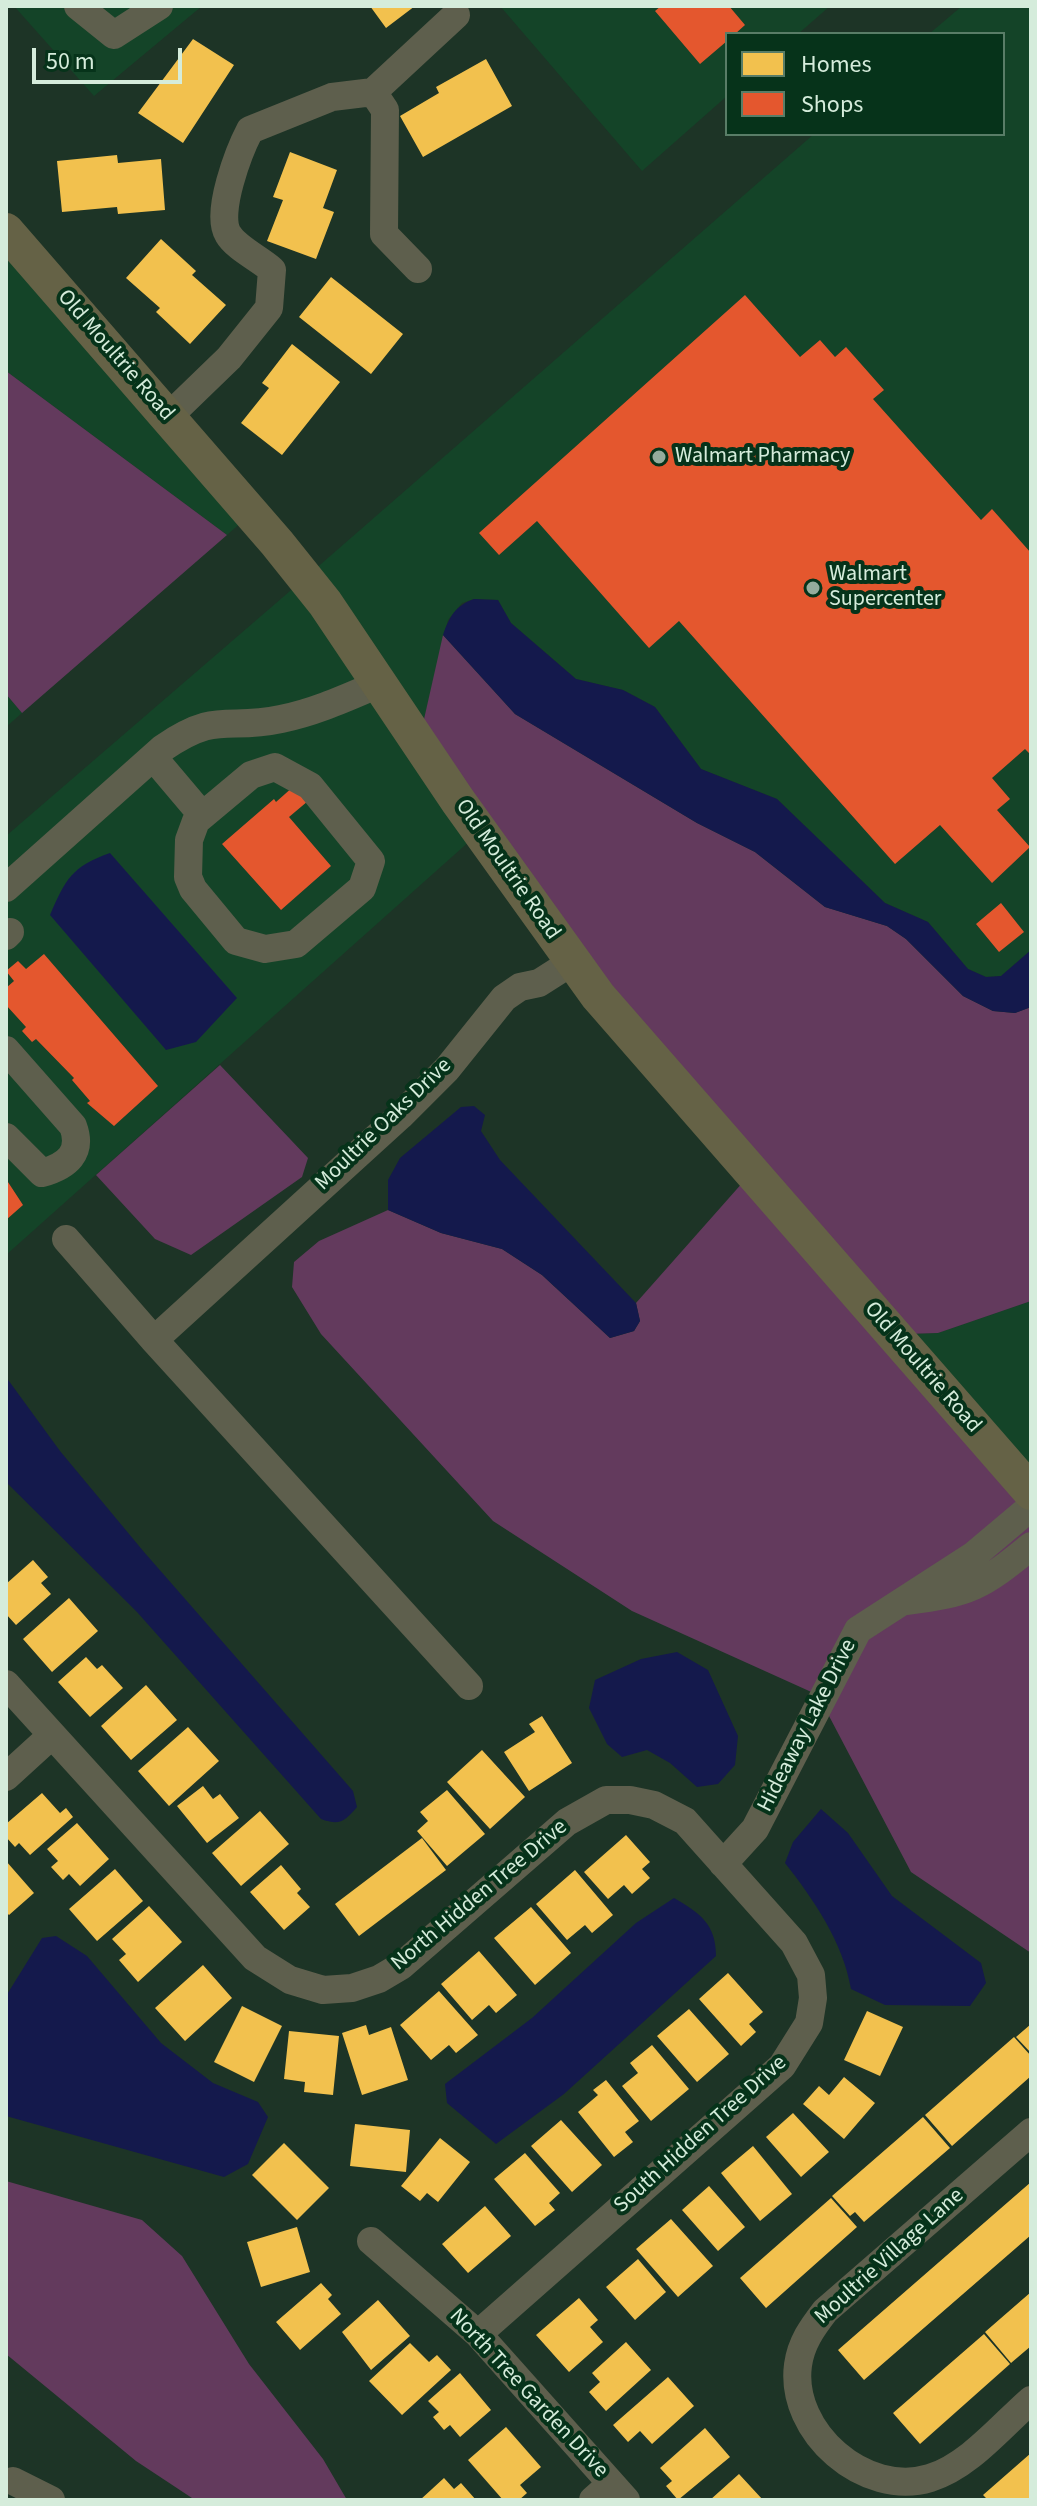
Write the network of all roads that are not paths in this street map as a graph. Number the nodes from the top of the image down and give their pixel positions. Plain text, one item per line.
1 (78, 6) edge
2 (159, 6) edge
3 (456, 15) dead end
4 (373, 92) junction
5 (6, 231) edge
6 (418, 269) dead end
7 (168, 417) junction
8 (381, 683) junction
9 (153, 757) junction
10 (202, 815) junction
11 (6, 888) edge
12 (572, 962) junction
13 (6, 1050) edge
14 (6, 1137) edge
15 (66, 1239) dead end
16 (154, 1340) junction
17 (1031, 1492) edge
18 (1031, 1507) edge
19 (1031, 1546) edge
20 (905, 1601) junction
21 (6, 1684) edge
22 (469, 1686) dead end
23 (52, 1735) junction
24 (6, 1777) edge
25 (723, 1864) junction
26 (1031, 2132) edge
27 (371, 2241) dead end
28 (478, 2334) junction
29 (1031, 2400) edge
30 (13, 2481) dead end
31 (610, 2495) edge
32 (51, 2500) edge

1 - 2 street
3 - 4 street
4 - 6 street
4 - 7 street
5 - 7 main road, Old Moultrie Road
7 - 8 main road, Old Moultrie Road
8 - 9 street
8 - 12 main road, Old Moultrie Road
9 - 10 street
9 - 11 street
10 - 10 street
12 - 16 street, Moultrie Oaks Drive
12 - 17 main road, Old Moultrie Road
13 - 14 street
15 - 16 street
16 - 22 street
18 - 20 street, Hideaway Lake Drive
19 - 20 street, Hideaway Lake Drive
20 - 25 street, Hideaway Lake Drive
21 - 23 street, North Hidden Tree Drive
23 - 24 street
23 - 25 street, North Hidden Tree Drive
25 - 28 street, South Hidden Tree Drive
26 - 29 street, Moultrie Village Lane
27 - 28 street, North Tree Garden Drive
28 - 31 street, North Tree Garden Drive
30 - 32 street

